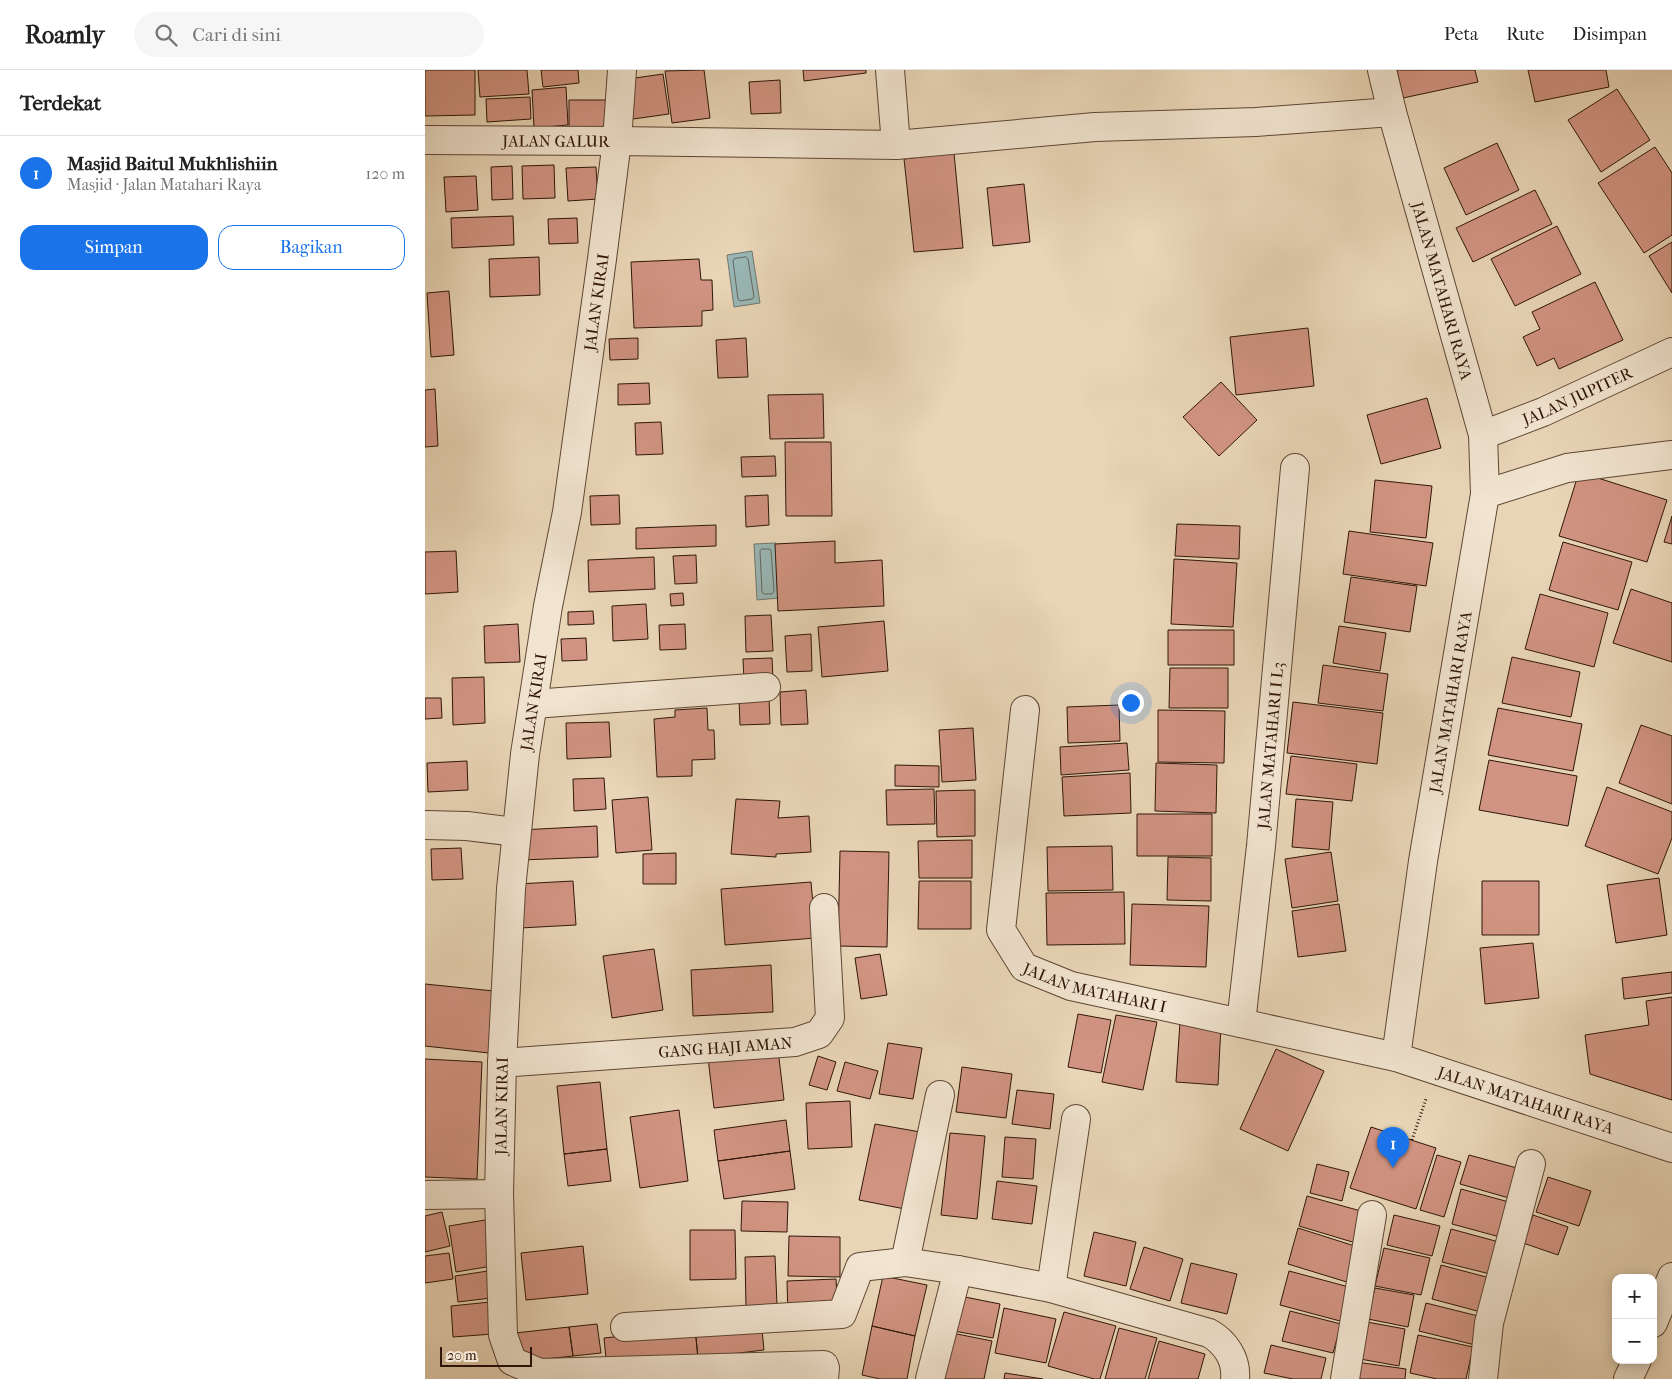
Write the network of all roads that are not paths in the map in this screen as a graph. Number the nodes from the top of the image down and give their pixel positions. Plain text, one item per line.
1 (622, 70) edge
2 (890, 70) edge
3 (1382, 70) edge
4 (1392, 112) junction
5 (425, 140) edge
6 (617, 141) junction
7 (896, 145) junction
8 (1672, 352) edge
9 (1483, 435) junction
10 (1672, 455) edge
11 (1295, 468) dead end
12 (1485, 494) junction
13 (765, 687) dead end
14 (533, 704) junction
15 (1025, 710) dead end
16 (425, 825) edge
17 (516, 832) junction
18 (824, 908) dead end
19 (1241, 1023) junction
20 (1396, 1058) junction
21 (502, 1063) junction
22 (940, 1094) dead end
23 (1076, 1119) dead end
24 (1672, 1148) edge
25 (1531, 1164) dead end
26 (499, 1194) junction
27 (425, 1196) edge
28 (1372, 1215) dead end
29 (905, 1262) junction
30 (958, 1270) junction
31 (1672, 1277) edge
32 (1051, 1288) junction
33 (1655, 1319) edge
34 (625, 1327) dead end
35 (1635, 1364) edge
36 (824, 1372) edge
37 (930, 1379) edge
38 (1235, 1379) edge
39 (1345, 1379) edge
40 (1483, 1379) edge
41 (1628, 1379) edge

1 - 6 street, JALAN GALUR
2 - 7 street
3 - 4 street, JALAN MATAHARI RAYA
4 - 7 street
4 - 9 street, JALAN MATAHARI RAYA
5 - 6 street, JALAN GALUR
6 - 7 street
6 - 14 street, JALAN KIRAI
8 - 9 street, JALAN JUPITER
9 - 12 street, JALAN MATAHARI RAYA
10 - 12 street
11 - 19 street, JALAN MATAHARI I L3
12 - 20 street, JALAN MATAHARI RAYA
13 - 14 street
14 - 17 street, JALAN KIRAI
15 - 19 street, JALAN MATAHARI I
16 - 17 street
17 - 21 street, JALAN KIRAI
18 - 21 street, GANG HAJI AMAN
19 - 20 street, JALAN MATAHARI I
20 - 24 street, JALAN MATAHARI RAYA
21 - 26 street, JALAN KIRAI
22 - 29 street
23 - 32 street
25 - 40 street
26 - 27 street
26 - 36 street, JALAN KIRAI
28 - 39 street
29 - 30 street
29 - 34 street
30 - 32 street
30 - 37 street
31 - 33 street
32 - 38 street
35 - 41 street

